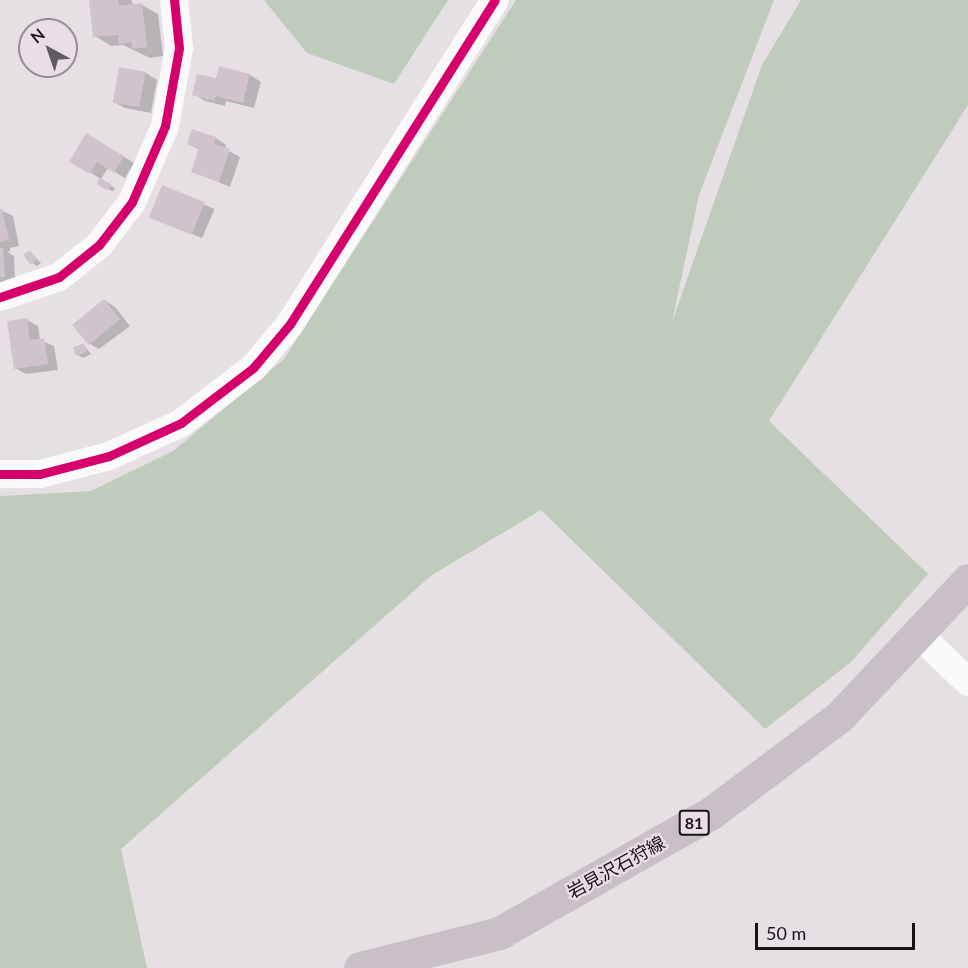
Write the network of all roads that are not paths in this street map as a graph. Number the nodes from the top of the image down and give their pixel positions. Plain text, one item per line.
1 (174, 0) edge
2 (495, 0) edge
3 (0, 297) edge
4 (0, 474) edge
5 (968, 580) edge
6 (918, 634) junction
7 (968, 682) edge
8 (360, 968) edge

1 - 3 street
2 - 4 street
5 - 6 main road, 岩見沢石狩線 / 81
6 - 7 street
6 - 8 main road, 岩見沢石狩線 / 81

